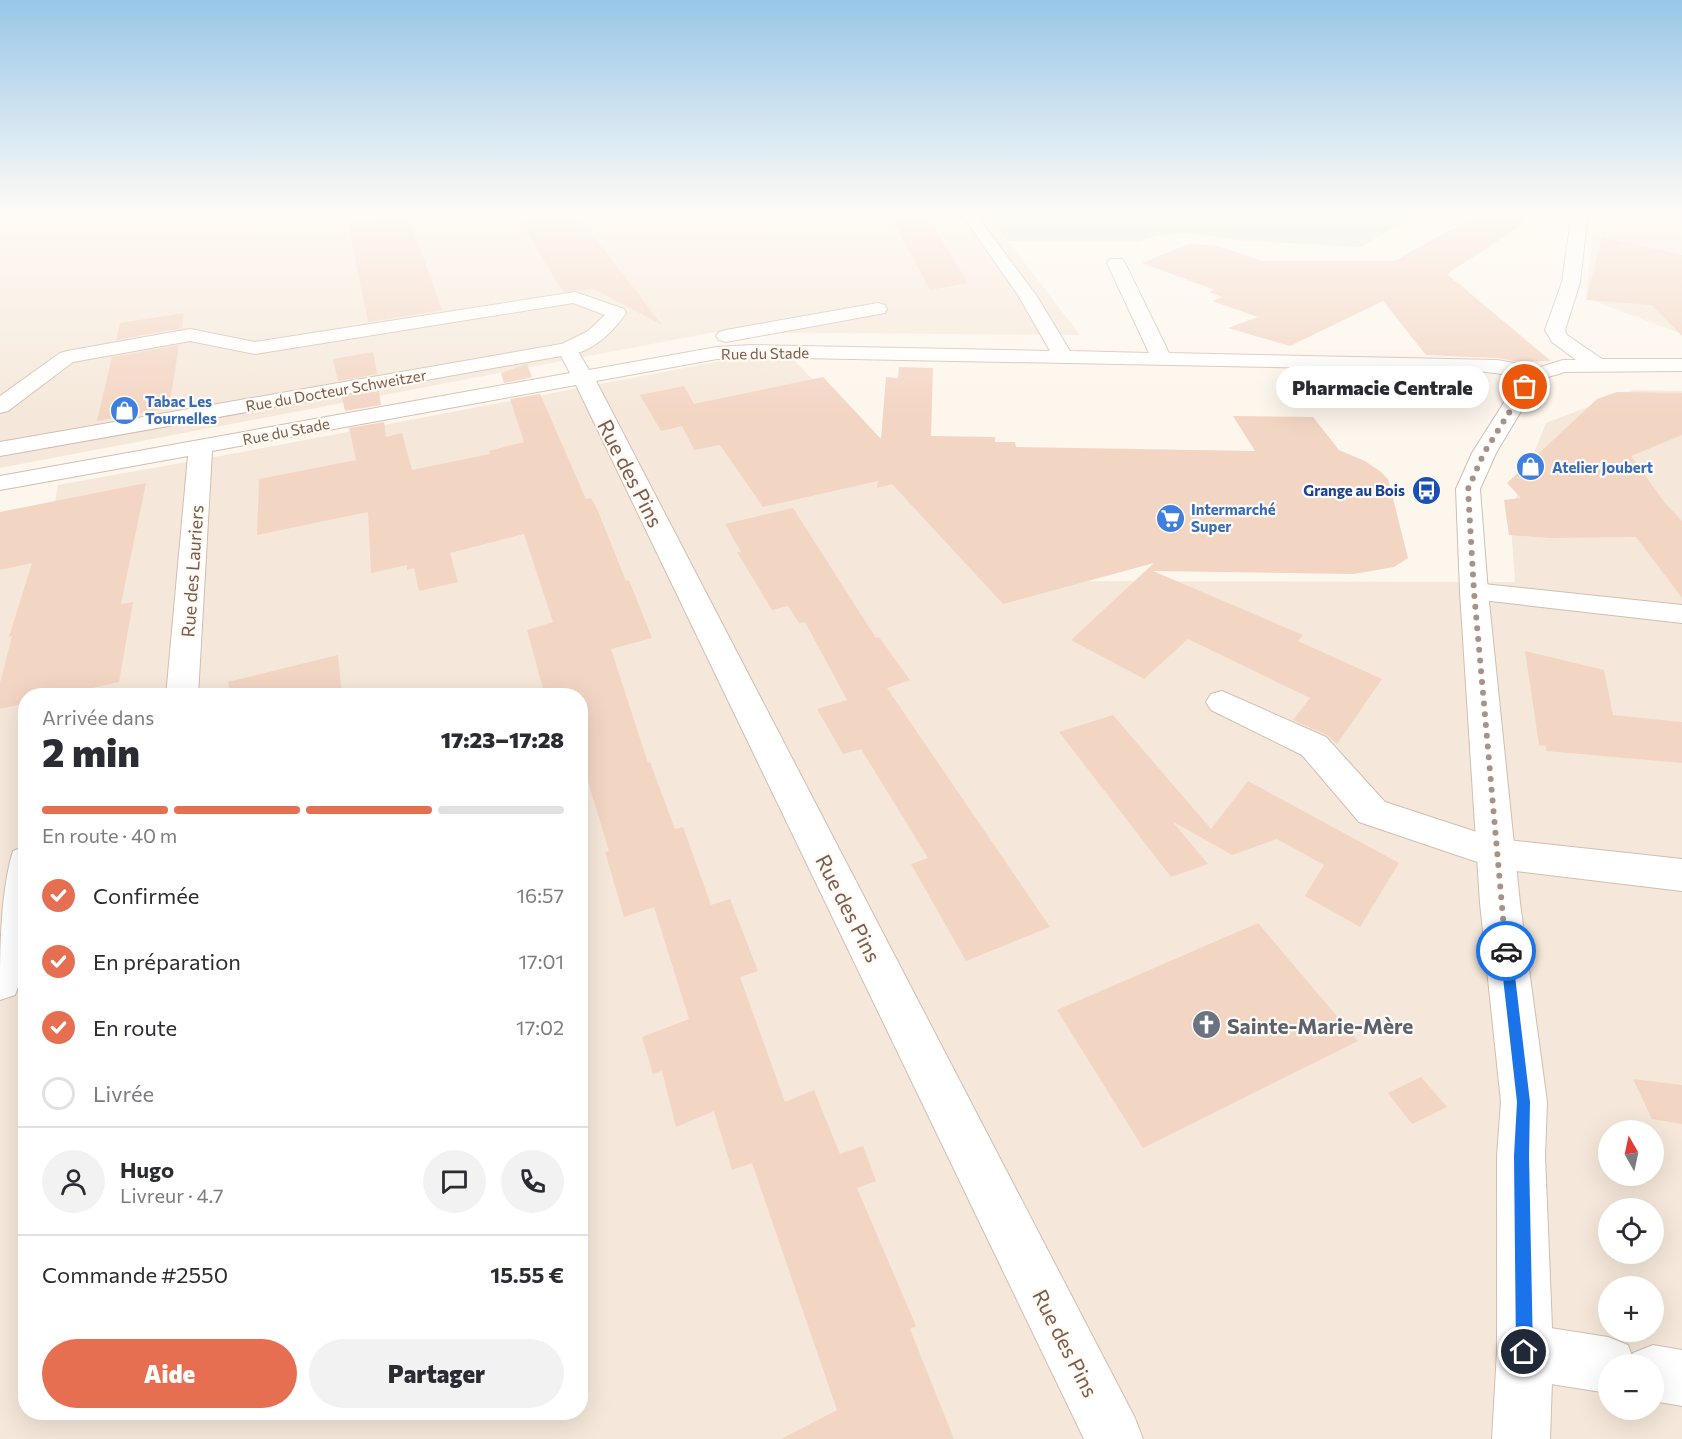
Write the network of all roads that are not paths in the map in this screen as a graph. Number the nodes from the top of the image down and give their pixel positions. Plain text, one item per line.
1 (1016, 279) edge
2 (1124, 279) edge
3 (1571, 279) edge
4 (878, 309) dead end
5 (717, 353) junction
6 (1064, 357) junction
7 (1162, 359) junction
8 (575, 363) junction
9 (1682, 365) edge
10 (1598, 366) junction
11 (1552, 370) junction
12 (0, 406) edge
13 (201, 447) junction
14 (0, 449) edge
15 (0, 483) edge
16 (1474, 592) junction
17 (1682, 614) edge
18 (183, 688) edge
19 (1222, 702) dead end
20 (1498, 854) junction
21 (1682, 875) edge
22 (18, 899) edge
23 (0, 981) edge
24 (1524, 1352) junction
25 (1598, 1363) edge
26 (1664, 1375) edge
27 (1682, 1378) edge
28 (1114, 1439) edge
29 (1521, 1439) edge

1 - 6 street
2 - 7 street
3 - 10 street
4 - 5 street
5 - 6 street, Rue du Stade
5 - 8 street, Rue du Stade
6 - 7 street, Rue du Stade
7 - 11 street, Rue du Stade
8 - 12 street, Rue du Docteur Schweitzer
8 - 13 street, Rue du Stade
8 - 14 street, Rue du Docteur Schweitzer
8 - 28 street, Rue des Pins
9 - 10 street, Rue du Stade
10 - 11 street, Rue du Stade
11 - 16 street
13 - 15 street, Rue du Stade
13 - 18 street, Rue des Lauriers
16 - 17 street
16 - 20 street
19 - 20 street
20 - 21 street
20 - 24 street
22 - 23 street
24 - 25 street
24 - 29 street
26 - 27 street

